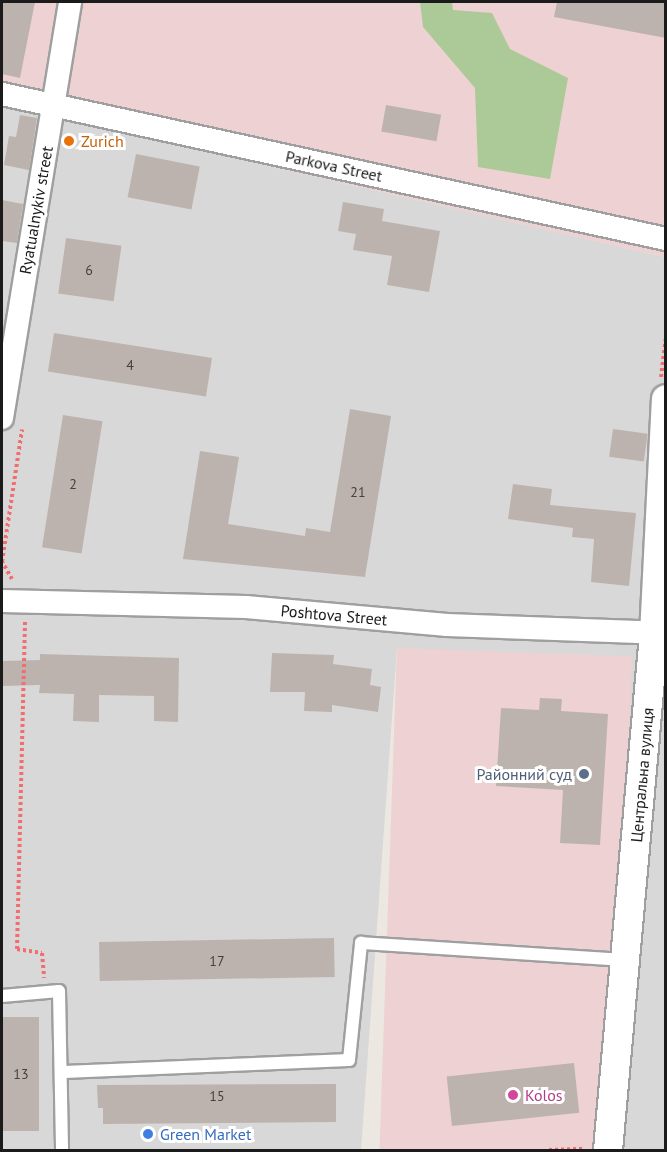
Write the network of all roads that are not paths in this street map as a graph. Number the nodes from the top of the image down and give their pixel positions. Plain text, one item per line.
1 (70, 2) edge
2 (2, 94) edge
3 (54, 105) junction
4 (666, 239) edge
5 (666, 399) edge
6 (2, 418) edge
7 (2, 601) edge
8 (660, 634) edge
9 (627, 960) junction
10 (2, 996) edge
11 (64, 1072) junction
12 (602, 1149) edge
13 (62, 1150) edge

1 - 3 street, Ryatualnykiv street
2 - 3 street, Parkova Street
3 - 4 street, Parkova Street
3 - 6 street, Ryatualnykiv street
5 - 8 street, Центральна вулиця
7 - 8 street, Poshtova Street
8 - 9 street, Центральна вулиця
9 - 11 lane
9 - 12 street, Центральна вулиця
10 - 11 lane
11 - 13 lane

